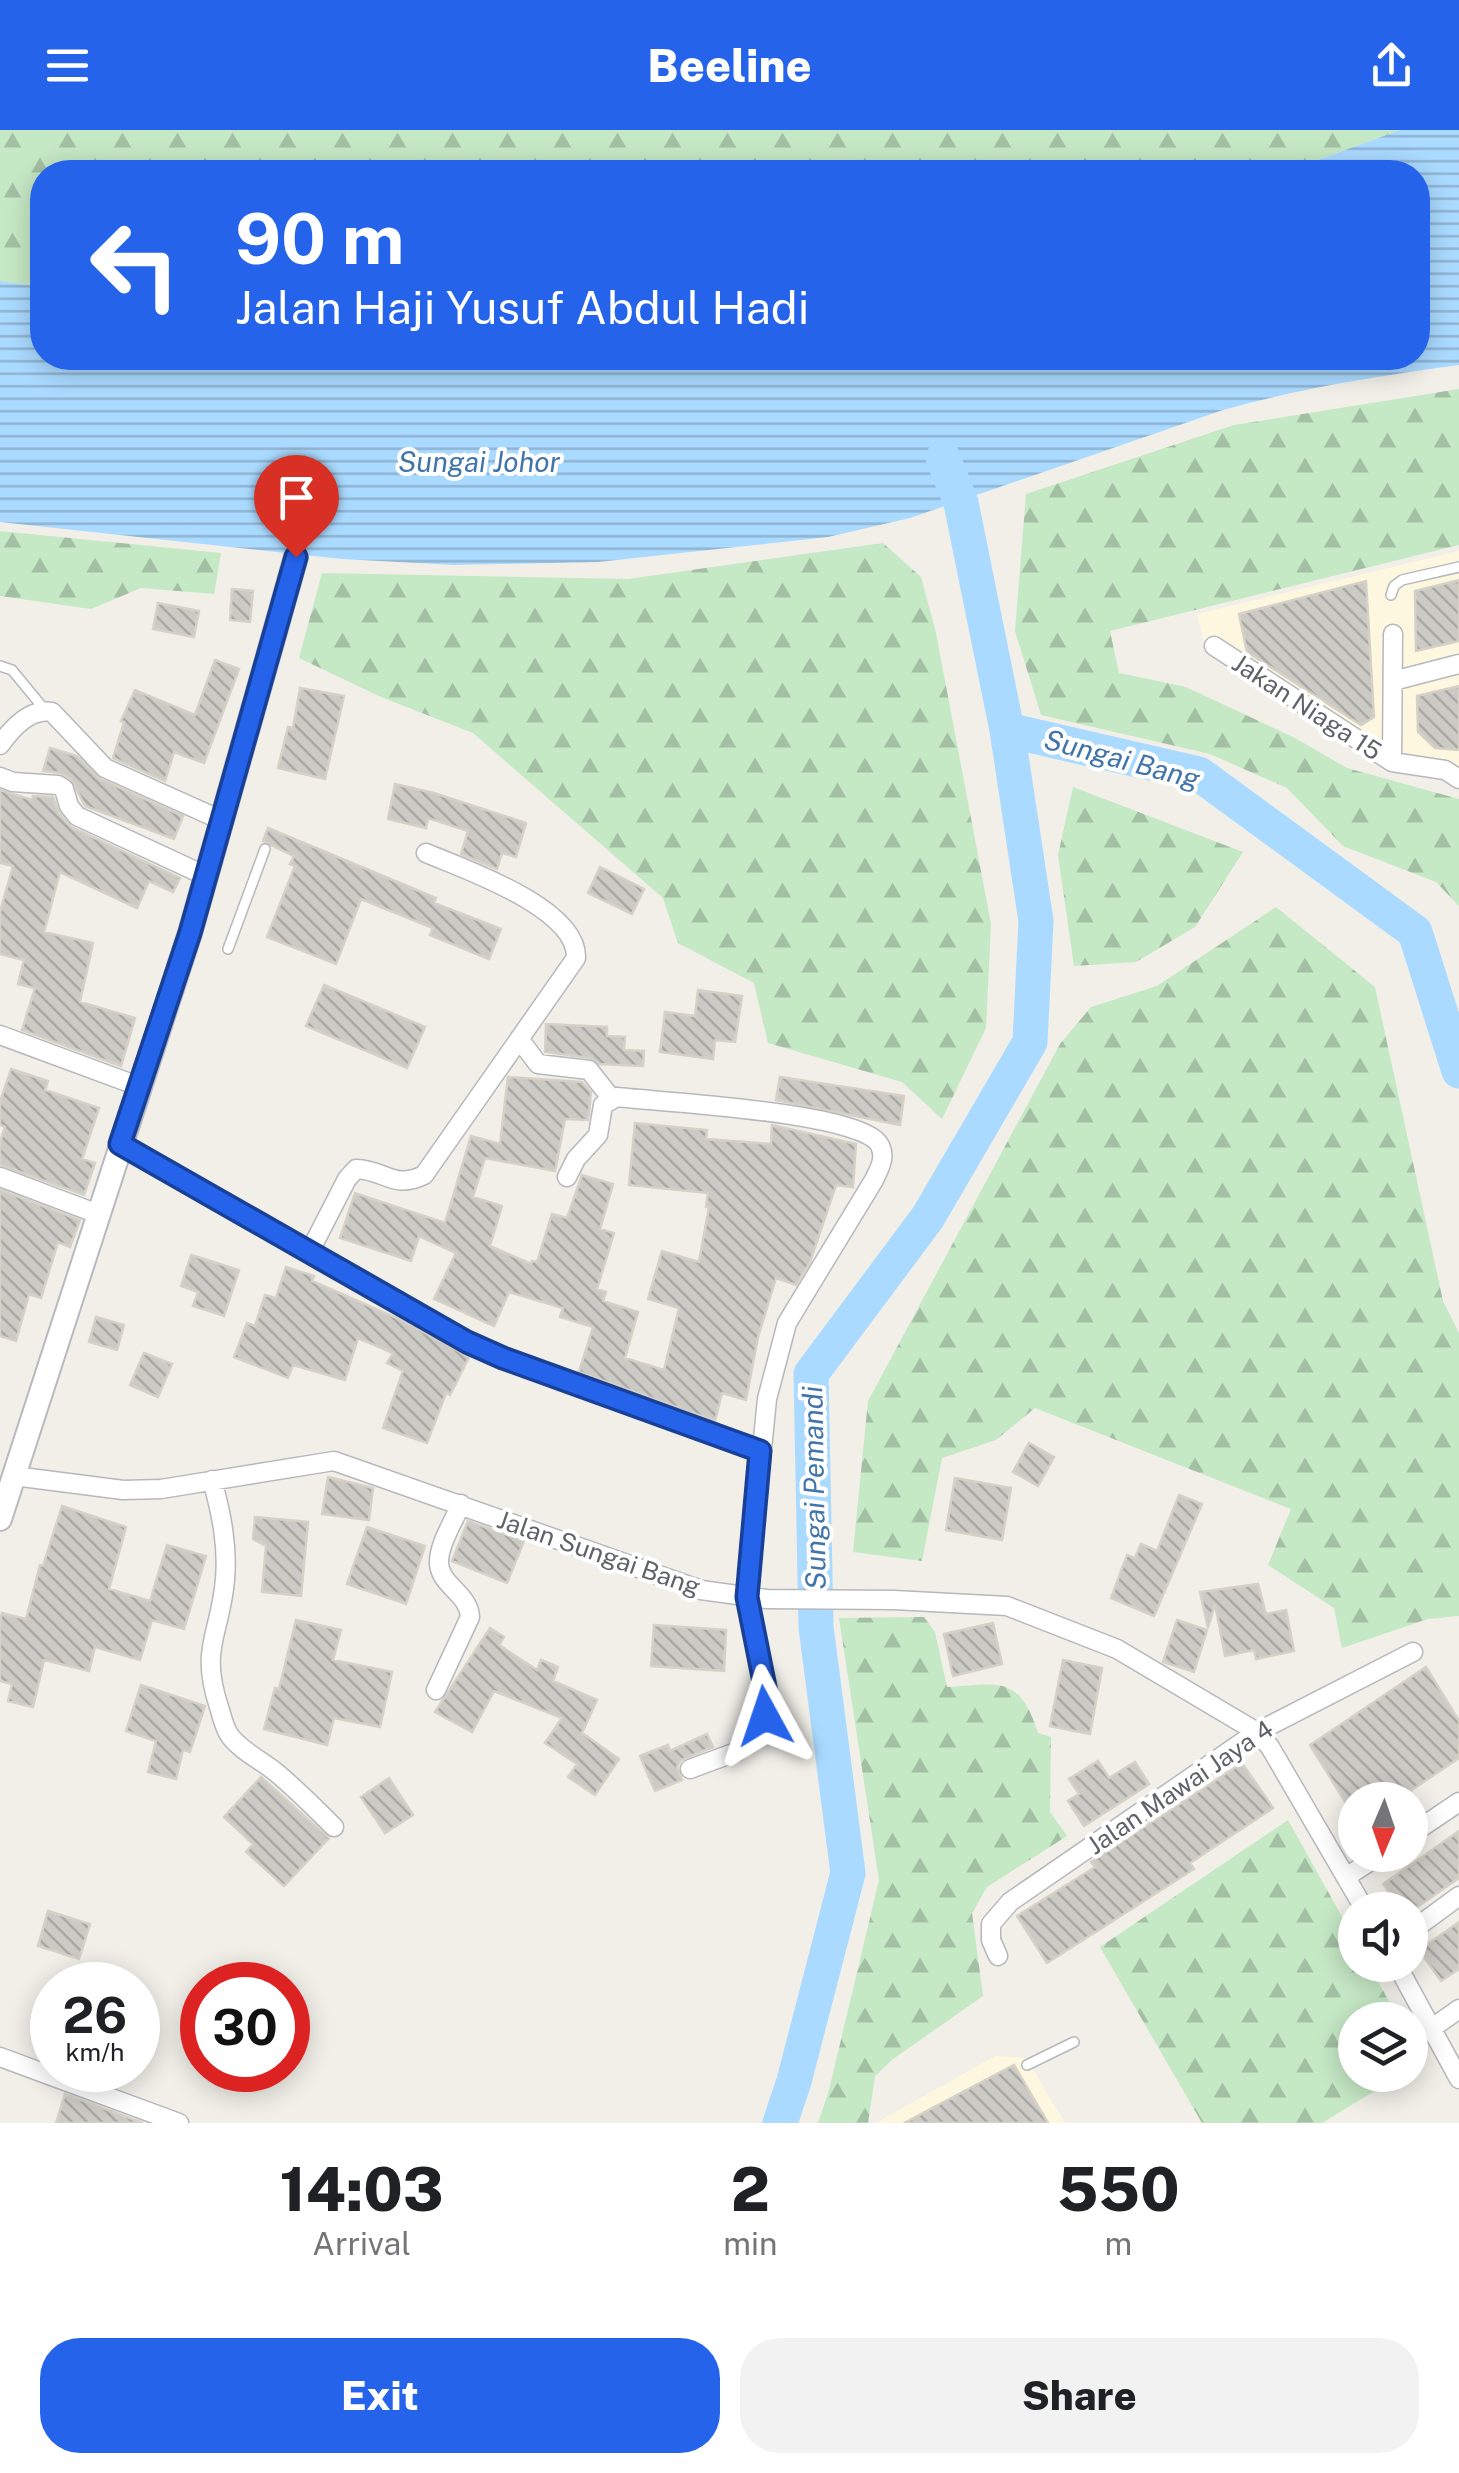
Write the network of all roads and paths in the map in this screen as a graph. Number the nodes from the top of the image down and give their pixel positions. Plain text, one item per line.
1 (296, 557) dead end
2 (1459, 567) edge
3 (1391, 595) dead end
4 (1393, 634) dead end
5 (1214, 646) dead end
6 (1459, 664) edge
7 (0, 666) edge
8 (1393, 681) junction
9 (45, 710) junction
10 (0, 745) edge
11 (1392, 762) junction
12 (1454, 770) edge
13 (0, 777) edge
14 (222, 820) junction
15 (265, 849) dead end
16 (426, 853) dead end
17 (206, 876) junction
18 (228, 950) dead end
19 (0, 1035) edge
20 (520, 1040) junction
21 (138, 1086) junction
22 (611, 1098) junction
23 (120, 1144) junction
24 (0, 1177) edge
25 (568, 1177) dead end
26 (98, 1214) junction
27 (310, 1252) junction
28 (760, 1451) junction
29 (14, 1476) junction
30 (212, 1480) junction
31 (461, 1504) junction
32 (0, 1519) edge
33 (747, 1597) junction
34 (1413, 1652) dead end
35 (436, 1690) dead end
36 (1257, 1732) junction
37 (690, 1769) dead end
38 (1459, 1802) edge
39 (1428, 1823) edge
40 (334, 1827) dead end
41 (1355, 1872) edge
42 (1346, 1878) junction
43 (1354, 1892) edge
44 (1459, 1896) edge
45 (1428, 1919) edge
46 (998, 1956) dead end
47 (1406, 1982) edge
48 (1459, 2009) edge
49 (1432, 2028) junction
50 (1074, 2042) dead end
51 (0, 2057) edge
52 (1027, 2065) dead end
53 (1459, 2080) edge
54 (151, 2118) edge
55 (179, 2123) edge

1 - 14 street
2 - 3 lane
4 - 8 street
5 - 11 street, Jakan Niaga 15
6 - 8 street
7 - 9 lane
8 - 11 street
9 - 10 street
9 - 14 street
11 - 12 street, Jakan Niaga 15
13 - 17 street
14 - 17 street
15 - 18 lane
16 - 20 street
17 - 21 street
19 - 21 street
20 - 22 street
20 - 27 street
21 - 23 street
22 - 25 street
22 - 28 street
23 - 26 street
23 - 27 street
24 - 26 street
26 - 29 street
27 - 28 street
28 - 33 street
29 - 30 street, Jalan Sungai Bang
29 - 32 street
30 - 31 street, Jalan Sungai Bang
30 - 40 street
31 - 33 street, Jalan Sungai Bang
31 - 35 street
33 - 36 street, Jalan Sungai Bang
33 - 37 street
34 - 36 street, Jalan Mawai Jaya 4
36 - 42 street, Jalan Sungai Bang
36 - 46 street, Jalan Mawai Jaya 4
38 - 39 street
41 - 42 street
42 - 43 street, Jalan Sungai Bang
44 - 45 street
47 - 49 street
48 - 49 street
49 - 53 street
50 - 52 lane
51 - 54 street
54 - 55 street

